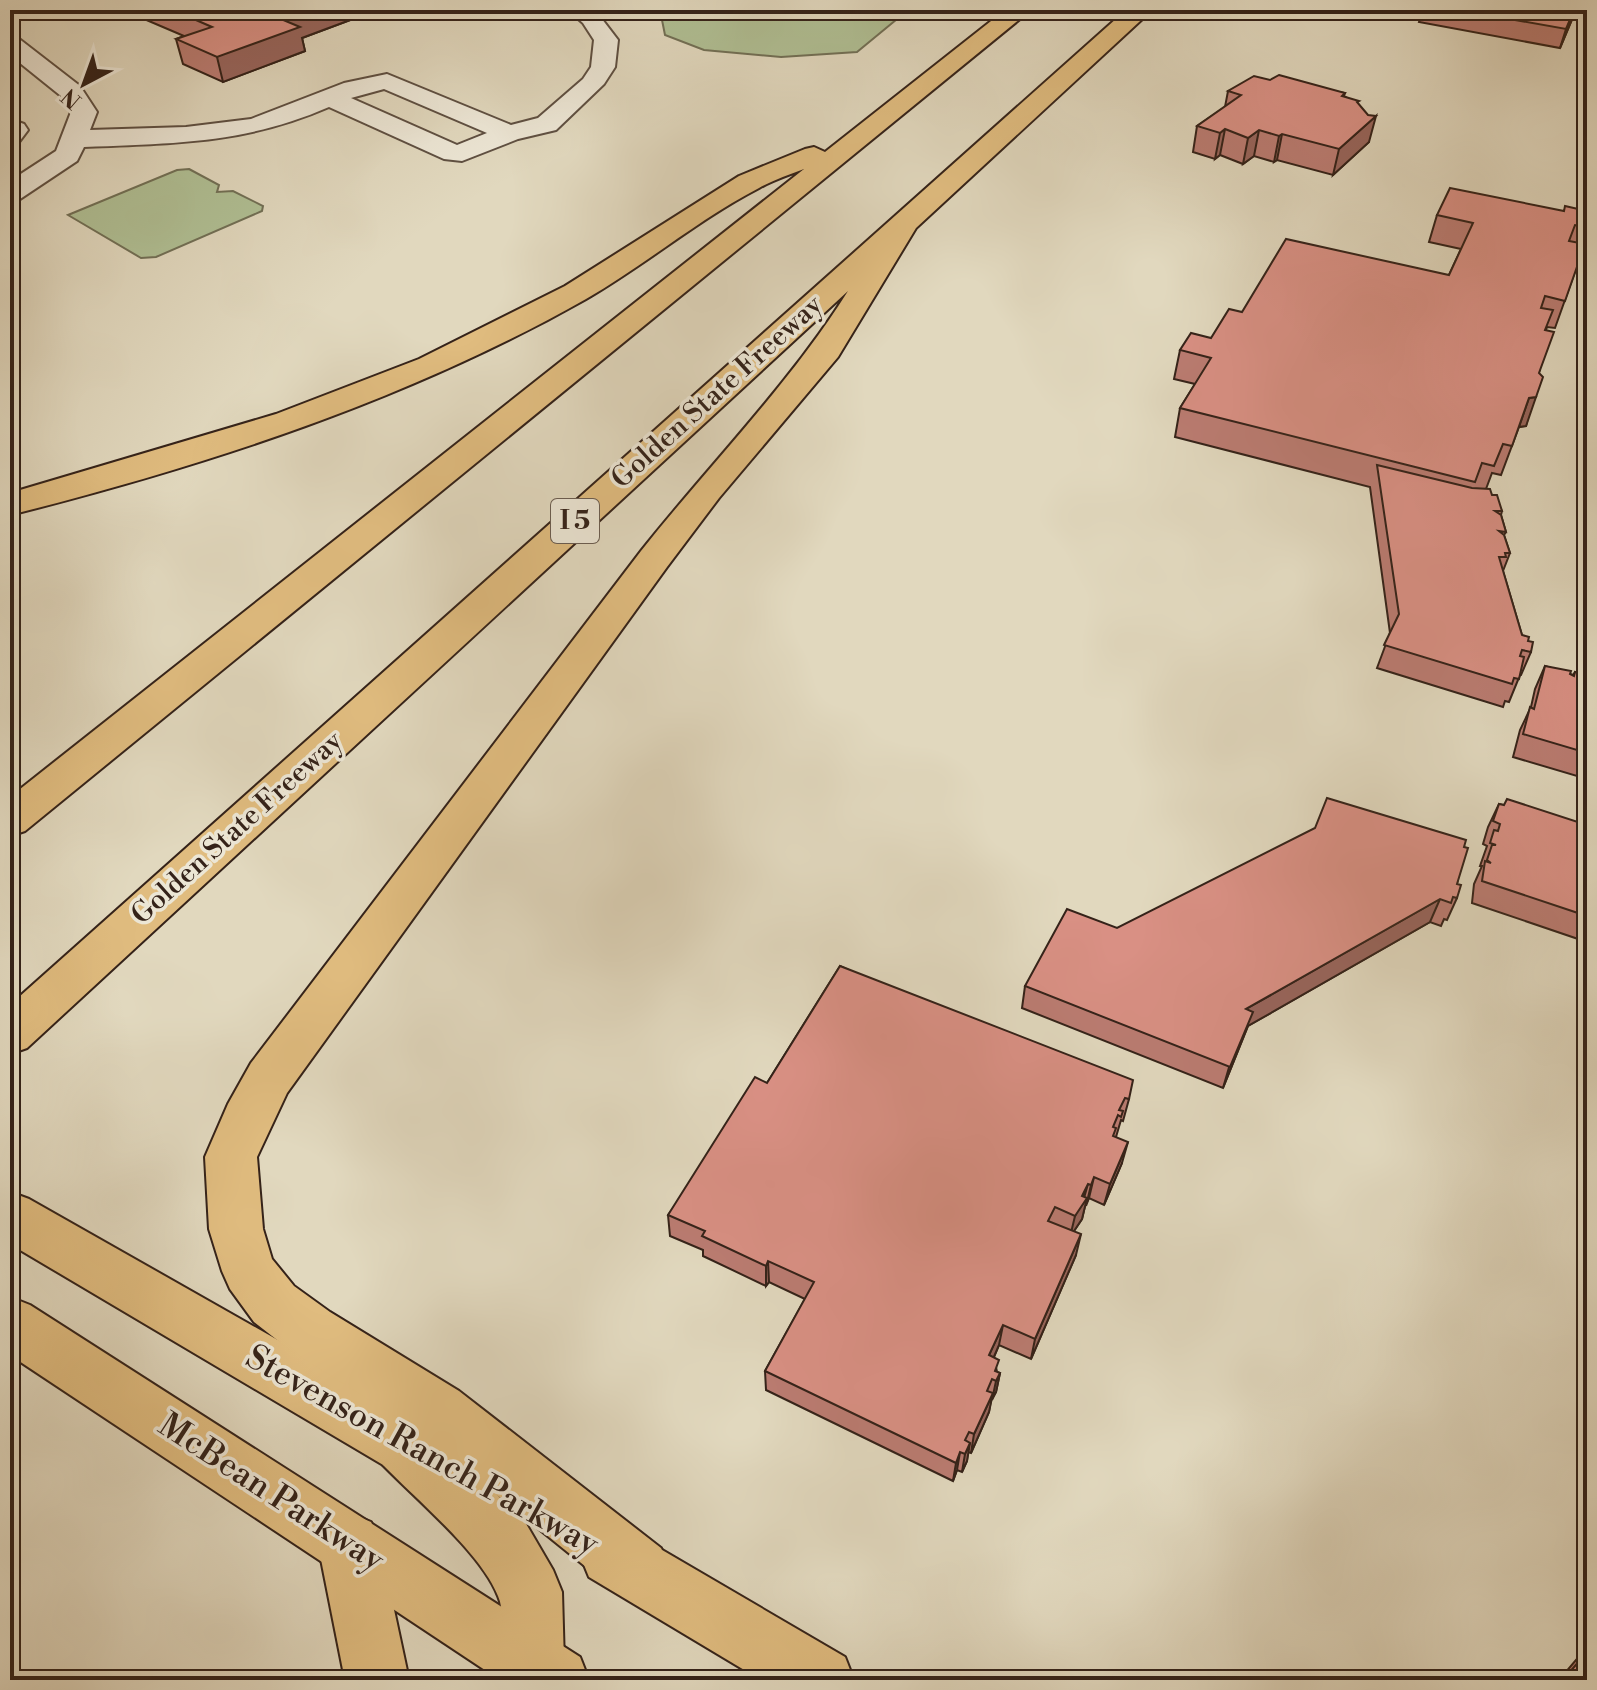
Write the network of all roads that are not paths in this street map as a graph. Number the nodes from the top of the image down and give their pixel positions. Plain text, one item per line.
1 (580, 10) edge
2 (1019, 10) edge
3 (1140, 10) edge
4 (10, 43) edge
5 (21, 63) edge
6 (330, 98) junction
7 (509, 133) junction
8 (859, 137) junction
9 (75, 139) junction
10 (10, 193) edge
11 (908, 219) junction
12 (10, 504) edge
13 (10, 820) edge
14 (10, 1034) edge
15 (16, 1219) edge
16 (10, 1323) edge
17 (404, 1445) junction
18 (349, 1544) junction
19 (639, 1570) junction
20 (537, 1675) edge
21 (377, 1680) edge
22 (822, 1680) edge

1 - 7 lane
2 - 8 main road
3 - 11 main road, Golden State Freeway / I 5
4 - 5 lane
5 - 9 lane
6 - 7 lane
6 - 7 lane
6 - 9 lane
8 - 12 main road
8 - 13 main road
9 - 10 lane
11 - 14 main road, Golden State Freeway / I 5
11 - 19 main road
15 - 17 main road, Stevenson Ranch Parkway
16 - 18 main road, McBean Parkway
17 - 19 main road, Stevenson Ranch Parkway
17 - 20 main road
18 - 20 main road, McBean Parkway
18 - 21 main road
19 - 22 main road, Stevenson Ranch Parkway

